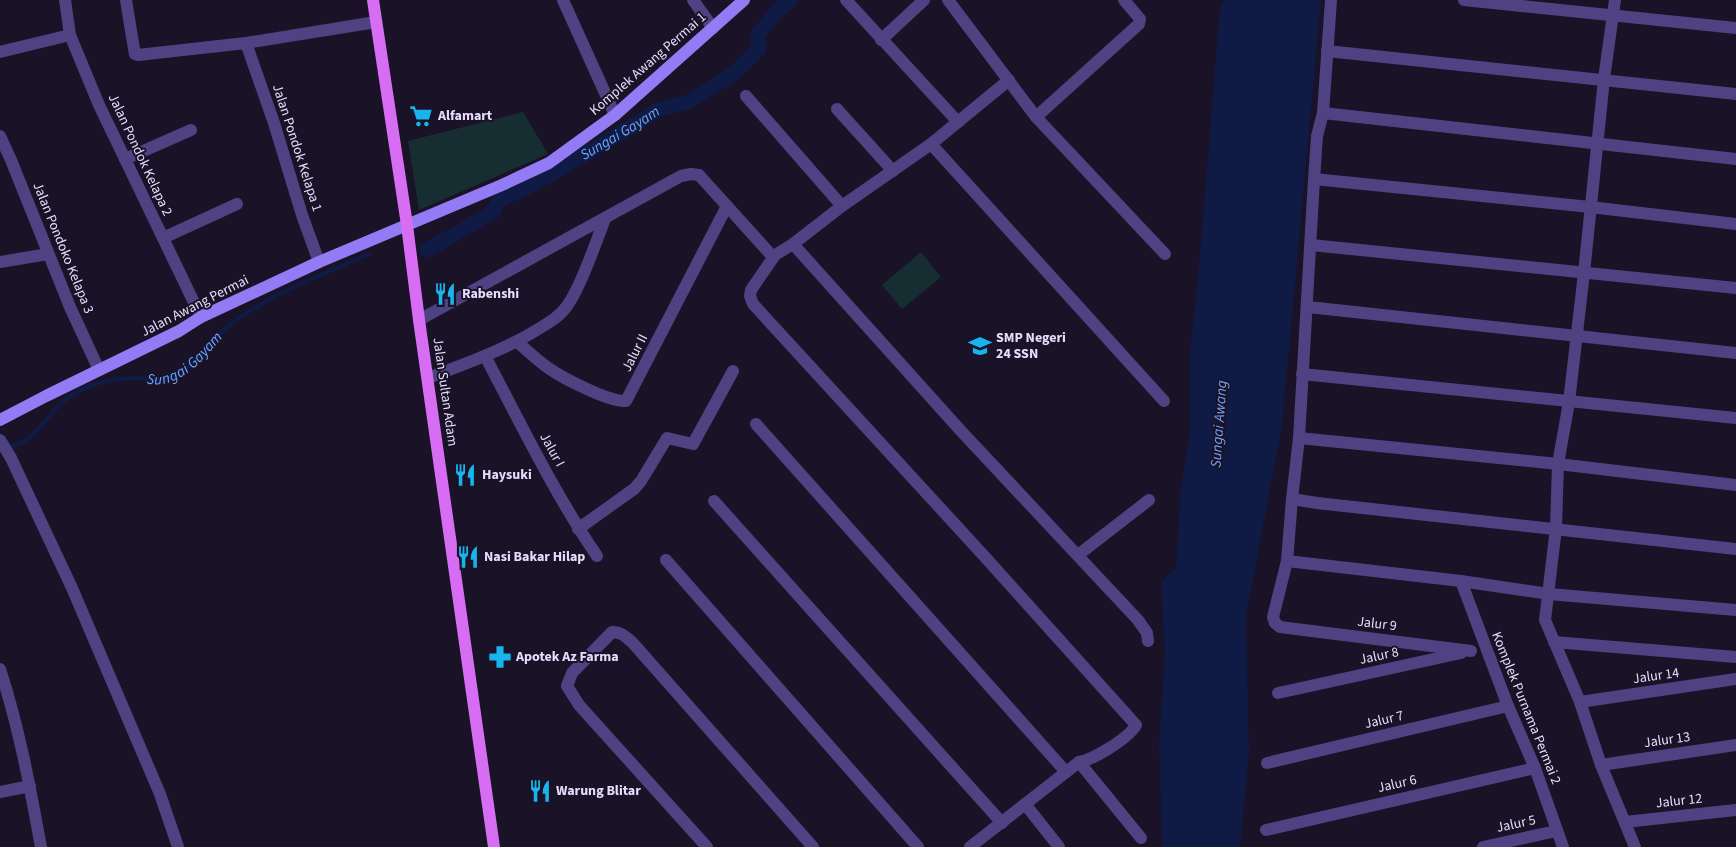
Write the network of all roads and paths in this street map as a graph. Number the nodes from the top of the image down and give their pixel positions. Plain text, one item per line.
1 (66, 0) edge
2 (126, 0) edge
3 (373, 0) edge
4 (563, 0) edge
5 (693, 0) edge
6 (744, 0) edge
7 (846, 0) edge
8 (924, 0) edge
9 (948, 0) edge
10 (1124, 0) edge
11 (1331, 0) edge
12 (1464, 0) edge
13 (1615, 0) edge
14 (1614, 15) junction
15 (376, 22) junction
16 (713, 28) junction
17 (1736, 28) edge
18 (70, 35) junction
19 (881, 40) junction
20 (246, 43) junction
21 (1327, 51) junction
22 (0, 52) edge
23 (1604, 79) junction
24 (1009, 80) junction
25 (1736, 94) edge
26 (746, 96) dead end
27 (837, 109) dead end
28 (1323, 113) junction
29 (615, 116) junction
30 (1036, 117) junction
31 (958, 122) junction
32 (191, 130) dead end
33 (0, 136) edge
34 (1597, 143) junction
35 (931, 144) junction
36 (125, 159) junction
37 (1736, 159) edge
38 (6, 161) edge
39 (892, 171) junction
40 (1314, 180) junction
41 (237, 204) dead end
42 (727, 206) junction
43 (842, 206) junction
44 (1590, 207) junction
45 (606, 218) junction
46 (1736, 224) edge
47 (407, 225) junction
48 (163, 238) junction
49 (793, 244) junction
50 (1311, 245) junction
51 (48, 254) junction
52 (1165, 254) dead end
53 (773, 257) junction
54 (0, 262) edge
55 (319, 262) junction
56 (1584, 273) junction
57 (1736, 288) edge
58 (1308, 307) junction
59 (201, 317) junction
60 (419, 320) junction
61 (1576, 336) junction
62 (517, 342) junction
63 (1736, 353) edge
64 (485, 356) junction
65 (99, 370) junction
66 (733, 372) dead end
67 (1302, 374) junction
68 (428, 378) junction
69 (1164, 401) dead end
70 (1569, 402) junction
71 (1736, 418) edge
72 (0, 420) edge
73 (756, 424) dead end
74 (1299, 438) junction
75 (0, 440) edge
76 (1558, 464) junction
77 (1736, 485) edge
78 (1292, 499) junction
79 (1149, 500) dead end
80 (714, 501) dead end
81 (1556, 528) junction
82 (578, 529) junction
83 (1736, 549) edge
84 (1078, 555) junction
85 (597, 556) dead end
86 (666, 560) dead end
87 (1287, 561) junction
88 (1460, 581) junction
89 (1548, 594) junction
90 (1736, 610) edge
91 (1148, 641) dead end
92 (1554, 642) junction
93 (1486, 649) junction
94 (1470, 651) junction
95 (1736, 657) edge
96 (0, 669) edge
97 (1736, 679) edge
98 (1278, 693) dead end
99 (1580, 702) junction
100 (1508, 706) junction
101 (1736, 745) edge
102 (1079, 762) junction
103 (1266, 763) dead end
104 (1602, 764) junction
105 (1535, 768) junction
106 (1066, 772) junction
107 (30, 786) junction
108 (0, 792) edge
109 (1025, 804) junction
110 (1736, 810) edge
111 (1625, 822) junction
112 (1002, 823) junction
113 (1266, 830) dead end
114 (1556, 831) junction
115 (1141, 838) dead end
116 (41, 847) edge
117 (178, 847) edge
118 (494, 847) edge
119 (707, 847) edge
120 (813, 847) edge
121 (918, 847) edge
122 (970, 847) edge
123 (1059, 847) edge
124 (1483, 847) edge
125 (1563, 847) edge
126 (1635, 847) edge

1 - 18 street, Jalan Pondok Kelapa 2
2 - 20 street
3 - 15 main road, Jalan Sultan Adam
4 - 29 street
5 - 16 street
6 - 16 street, Komplek Awang Permai 1
7 - 19 street
8 - 19 street
9 - 24 street
10 - 30 street
11 - 21 street
12 - 14 street
13 - 14 street
14 - 17 street
14 - 23 street
15 - 20 street
15 - 47 main road, Jalan Sultan Adam
16 - 29 street, Komplek Awang Permai 1
18 - 22 street
18 - 36 street, Jalan Pondok Kelapa 2
19 - 31 street
20 - 55 street, Jalan Pondok Kelapa 1
21 - 23 street
21 - 28 street
23 - 25 street
23 - 34 street
24 - 30 street
24 - 31 street
26 - 43 street
27 - 39 street
28 - 34 street
28 - 40 street
29 - 47 street, Komplek Awang Permai 1
30 - 52 street
31 - 35 street
32 - 36 street
33 - 38 street, Jalan Pondoko Kelapa 3
34 - 37 street
34 - 44 street
35 - 39 street
35 - 69 street
36 - 48 street, Jalan Pondok Kelapa 2
38 - 51 street, Jalan Pondoko Kelapa 3
39 - 43 street
40 - 44 street
40 - 50 street
41 - 48 street
42 - 45 street
42 - 53 street
42 - 62 street, Jalur II
43 - 49 street
44 - 46 street
44 - 56 street
45 - 60 street
45 - 62 street
47 - 55 street, Jalan Awang Permai
47 - 60 main road, Jalan Sultan Adam
48 - 59 street, Jalan Pondok Kelapa 2
49 - 53 street
49 - 84 street
50 - 56 street
50 - 58 street
51 - 54 street
51 - 65 street, Jalan Pondoko Kelapa 3
53 - 102 street
55 - 59 street, Jalan Awang Permai
56 - 57 street
56 - 61 street
58 - 61 street
58 - 67 street
59 - 65 street, Jalan Awang Permai
60 - 68 main road, Jalan Sultan Adam
61 - 63 street
61 - 70 street
62 - 64 street
64 - 68 street
64 - 82 street, Jalur I
65 - 72 street, Jalan Awang Permai
66 - 82 street
67 - 70 street
67 - 74 street
68 - 118 main road, Jalan Sultan Adam
70 - 71 street
70 - 76 street
73 - 106 street
74 - 76 street
74 - 78 street
75 - 117 street
76 - 77 street
76 - 81 street
78 - 81 street
78 - 87 street
79 - 84 street
80 - 112 street
81 - 83 street
81 - 89 street
82 - 85 street, Jalur I
84 - 91 street
86 - 121 street
87 - 88 street
87 - 94 street, Jalur 9
88 - 89 street
88 - 93 street, Komplek Purnama Permai 2
89 - 90 street
89 - 92 street
92 - 95 street
92 - 99 street
93 - 94 street, Jalur 8
93 - 100 street, Komplek Purnama Permai 2
94 - 98 street, Jalur 8
96 - 107 street
97 - 99 street, Jalur 14
99 - 104 street
100 - 103 street, Jalur 7
100 - 105 street, Komplek Purnama Permai 2
101 - 104 street, Jalur 13
102 - 106 street
102 - 115 street
104 - 111 street
105 - 113 street, Jalur 6
105 - 114 street, Komplek Purnama Permai 2
106 - 109 street
107 - 108 street
107 - 116 street
109 - 112 street
109 - 123 street
110 - 111 street, Jalur 12
111 - 126 street
112 - 122 street
114 - 124 street, Jalur 5
114 - 125 street, Komplek Purnama Permai 2
119 - 120 street

